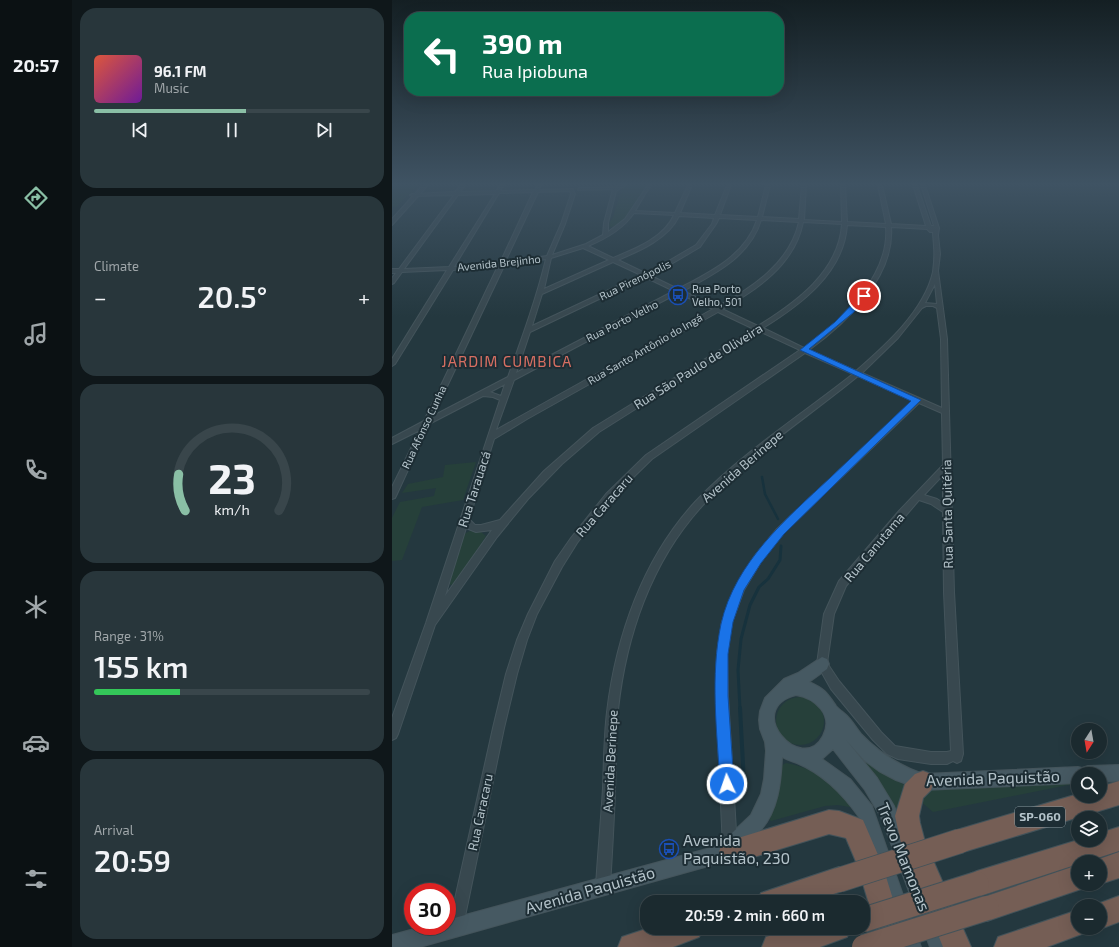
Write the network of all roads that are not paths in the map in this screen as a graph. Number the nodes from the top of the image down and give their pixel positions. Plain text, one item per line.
1 (431, 229) edge
2 (474, 229) edge
3 (518, 229) edge
4 (561, 229) edge
5 (606, 229) edge
6 (615, 229) edge
7 (667, 229) edge
8 (711, 229) edge
9 (756, 229) edge
10 (799, 229) edge
11 (844, 229) edge
12 (888, 229) edge
13 (924, 229) edge
14 (933, 230) joint
15 (605, 236) junction
16 (555, 245) junction
17 (583, 246) junction
18 (561, 254) junction
19 (550, 258) junction
20 (614, 260) junction
21 (502, 265) junction
22 (450, 268) junction
23 (392, 271) edge
24 (400, 271) junction
25 (936, 271) junction
26 (647, 275) junction
27 (392, 282) edge
28 (541, 289) junction
29 (679, 292) junction
30 (919, 307) junction
31 (941, 308) junction
32 (717, 309) junction
33 (531, 321) junction
34 (551, 321) junction
35 (758, 328) junction
36 (527, 331) junction
37 (804, 350) junction
38 (518, 360) junction
39 (392, 364) edge
40 (539, 364) junction
41 (856, 374) junction
42 (511, 380) junction
43 (482, 394) junction
44 (504, 400) junction
45 (917, 400) junction
46 (945, 412) junction
47 (515, 422) junction
48 (425, 424) junction
49 (494, 426) junction
50 (490, 438) junction
51 (392, 441) edge
52 (946, 466) junction
53 (392, 496) edge
54 (918, 497) junction
55 (947, 510) junction
56 (464, 518) junction
57 (504, 521) junction
58 (431, 623) junction
59 (822, 664) junction
60 (781, 692) junction
61 (832, 712) junction
62 (833, 732) junction
63 (392, 734) edge
64 (773, 740) junction
65 (800, 756) junction
66 (1071, 774) edge
67 (923, 782) junction
68 (1119, 793) edge
69 (1119, 839) edge
70 (730, 852) junction
71 (1119, 865) edge
72 (1107, 869) edge
73 (1071, 880) edge
74 (603, 886) junction
75 (792, 895) edge
76 (1119, 910) edge
77 (1107, 914) edge
78 (870, 918) edge
79 (1071, 925) edge
80 (456, 927) joint
81 (428, 935) edge
82 (669, 935) edge
83 (815, 935) edge
84 (392, 945) edge
85 (632, 947) edge
86 (776, 947) edge
87 (864, 947) edge
88 (895, 947) edge
89 (911, 947) edge
90 (940, 947) edge
91 (957, 947) edge
92 (1008, 947) edge

1 - 24 street
2 - 22 street
3 - 21 street, Rua Afonso Cunha
4 - 16 street, Rua Tarauacá
5 - 15 street
6 - 15 street, Avenida Brejinho
7 - 20 street
8 - 26 street, Rua Pirenópolis
9 - 29 street, Rua Porto Velho
10 - 32 street, Rua Santo Antônio do Ingá
11 - 35 street, Rua São Paulo de Oliveira
12 - 37 street, Rua Caracaru
13 - 14 street
14 - 25 street, Avenida Berinepe
15 - 17 street, Avenida Brejinho
16 - 18 street
16 - 19 street, Rua Tarauacá
17 - 18 street, Avenida Brejinho
17 - 20 street
18 - 19 street, Avenida Brejinho
19 - 21 street, Avenida Brejinho
19 - 28 street, Rua Tarauacá
20 - 26 street
20 - 28 street
21 - 22 street, Avenida Brejinho
21 - 48 street, Rua Afonso Cunha
22 - 24 street, Avenida Brejinho
22 - 39 street
23 - 24 street, Avenida Brejinho
24 - 27 street
25 - 30 street, Avenida Berinepe
25 - 31 street, Rua Santa Quitéria
26 - 29 street
26 - 34 street, Rua Pirenópolis
28 - 33 street, Rua Tarauacá
29 - 32 street
29 - 40 street, Rua Porto Velho
30 - 31 street
30 - 41 street, Avenida Berinepe
31 - 46 street, Rua Santa Quitéria
32 - 35 street
32 - 47 street, Rua Santo Antônio do Ingá
33 - 34 street, Rua Pirenópolis
33 - 36 street, Rua Tarauacá
34 - 36 street, Rua Pirenópolis
35 - 37 street
35 - 57 street, Rua São Paulo de Oliveira
36 - 38 street, Rua Tarauacá
37 - 41 street
37 - 80 street, Rua Caracaru
38 - 40 street
38 - 42 street, Rua Tarauacá
40 - 42 street, Rua Porto Velho
41 - 45 street
41 - 74 street, Avenida Berinepe
42 - 43 street, Rua Porto Velho
42 - 44 street, Rua Tarauacá
43 - 44 street
43 - 48 street, Rua Porto Velho
44 - 49 street, Rua Tarauacá
45 - 46 street
45 - 70 street
46 - 52 street, Rua Santa Quitéria
47 - 49 street, Rua Santo Antônio do Ingá
47 - 50 street, Rua Santo Antônio do Ingá
48 - 51 street, Rua Porto Velho
48 - 53 street, Rua Afonso Cunha
49 - 50 street, Rua Tarauacá
50 - 56 street, Rua Tarauacá
52 - 54 street, Rua Canutama
52 - 55 street, Rua Santa Quitéria
54 - 55 street
54 - 59 street, Rua Canutama
55 - 59 street, Rua Santa Quitéria
56 - 57 street, Rua São Paulo de Oliveira
56 - 58 street, Rua Tarauacá
57 - 58 street, Rua São Paulo de Oliveira
58 - 63 street, Rua Tarauacá
59 - 60 main road
60 - 61 main road, Avenida Paquistão
60 - 64 main road
61 - 62 main road, Trevo Mamonas
61 - 67 main road, Avenida Paquistão
62 - 65 main road
62 - 90 main road, Trevo Mamonas
64 - 65 main road, Trevo Mamonas
64 - 70 main road
65 - 89 main road, Trevo Mamonas
66 - 67 main road, Avenida Paquistão
67 - 91 highway
68 - 75 highway, SP-060, bridge
69 - 78 highway, bridge
70 - 74 main road, Avenida Paquistão
70 - 88 highway
71 - 72 highway
73 - 87 highway, bridge
74 - 80 main road, Avenida Paquistão
76 - 77 highway
79 - 92 highway
81 - 84 main road, Avenida Paquistão
82 - 85 highway
83 - 86 highway

